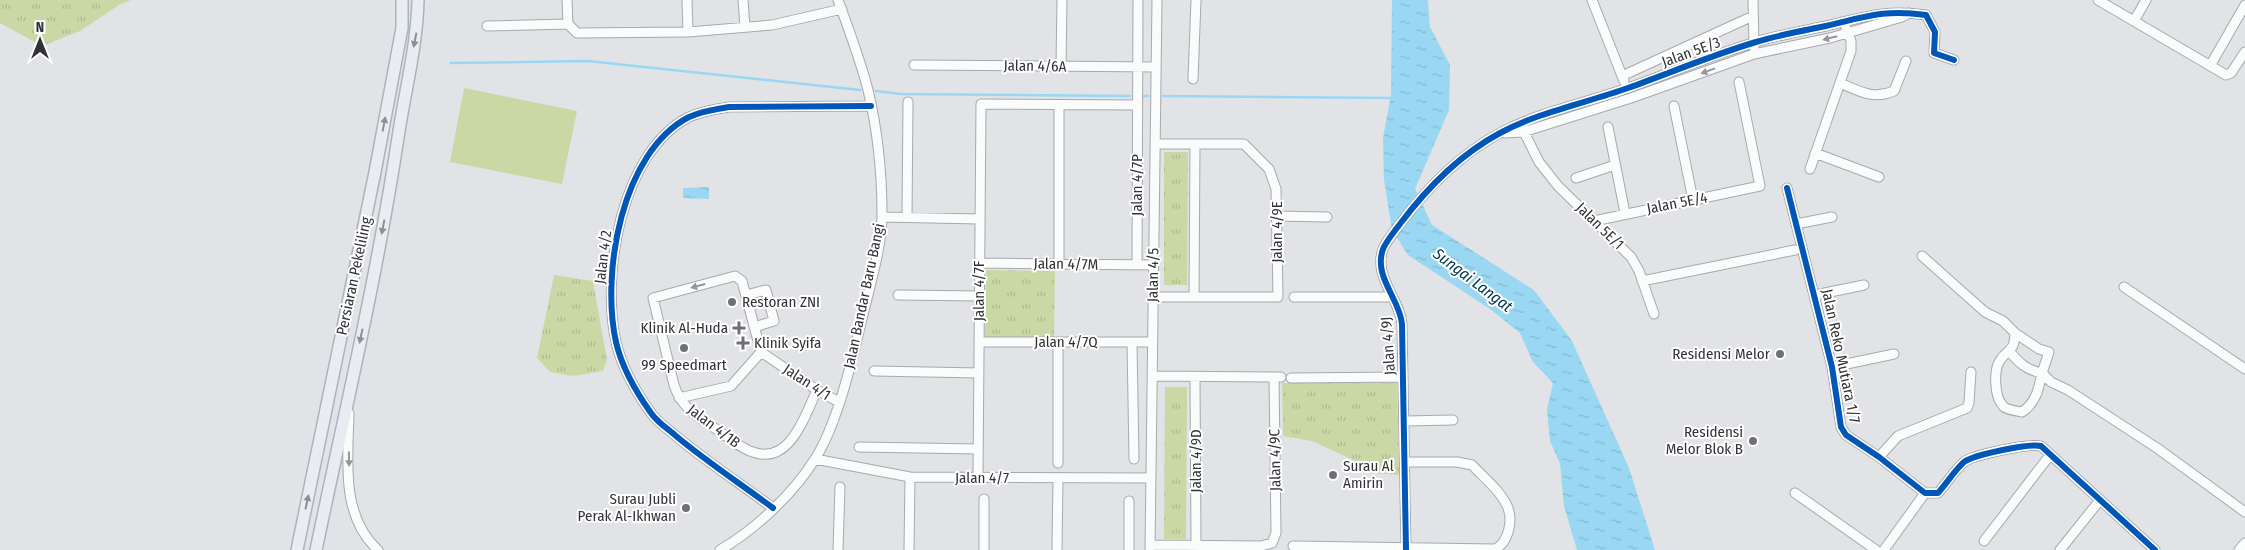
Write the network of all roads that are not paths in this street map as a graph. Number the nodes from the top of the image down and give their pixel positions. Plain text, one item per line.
1 (402, 0) edge
2 (418, 0) edge
3 (567, 0) edge
4 (687, 0) edge
5 (743, 0) edge
6 (838, 0) edge
7 (1062, 0) edge
8 (1138, 0) edge
9 (1157, 0) edge
10 (1196, 0) edge
11 (1592, 0) edge
12 (1753, 0) edge
13 (2098, 0) edge
14 (2146, 0) edge
15 (2245, 5) edge
16 (842, 9) junction
17 (1909, 13) junction
18 (1753, 16) junction
19 (1844, 21) junction
20 (2134, 21) junction
21 (568, 24) junction
22 (488, 26) dead end
23 (745, 27) junction
24 (688, 32) junction
25 (1848, 33) junction
26 (1754, 42) junction
27 (2245, 52) edge
28 (1754, 54) junction
29 (1954, 60) dead end
30 (1906, 61) dead end
31 (914, 65) dead end
32 (1061, 66) junction
33 (2210, 66) junction
34 (1137, 67) junction
35 (1156, 67) junction
36 (1622, 76) junction
37 (1193, 79) dead end
38 (1739, 82) dead end
39 (1840, 83) junction
40 (1627, 88) junction
41 (1631, 98) junction
42 (908, 102) dead end
43 (1059, 105) junction
44 (1137, 105) junction
45 (871, 106) junction
46 (1674, 106) dead end
47 (1539, 127) junction
48 (1608, 127) dead end
49 (1521, 128) junction
50 (1511, 133) junction
51 (1498, 134) junction
52 (1155, 144) junction
53 (1195, 144) junction
54 (1529, 145) junction
55 (1815, 154) junction
56 (1615, 165) junction
57 (1810, 169) dead end
58 (375, 172) junction
59 (392, 176) junction
60 (1879, 177) dead end
61 (1576, 178) dead end
62 (1787, 188) dead end
63 (1693, 200) junction
64 (1625, 213) junction
65 (1276, 216) junction
66 (882, 217) junction
67 (906, 217) junction
68 (1327, 217) dead end
69 (1832, 217) dead end
70 (980, 218) junction
71 (1594, 221) junction
72 (1796, 224) junction
73 (1795, 250) dead end
74 (1922, 256) dead end
75 (980, 263) junction
76 (1059, 264) junction
77 (1137, 265) junction
78 (1153, 265) junction
79 (1642, 281) junction
80 (1864, 285) dead end
81 (2124, 287) dead end
82 (746, 295) junction
83 (898, 295) dead end
84 (1815, 295) junction
85 (979, 296) junction
86 (1194, 296) junction
87 (1153, 297) junction
88 (1294, 297) dead end
89 (1391, 297) junction
90 (1654, 314) dead end
91 (754, 326) junction
92 (2015, 333) junction
93 (979, 342) junction
94 (1058, 342) junction
95 (1132, 342) junction
96 (1152, 342) junction
97 (761, 352) junction
98 (2010, 352) junction
99 (1894, 354) dead end
100 (1832, 367) junction
101 (2245, 368) edge
102 (874, 371) dead end
103 (1970, 372) dead end
104 (979, 373) junction
105 (2042, 373) junction
106 (1153, 376) junction
107 (1195, 377) junction
108 (1403, 377) junction
109 (1291, 378) dead end
110 (817, 390) junction
111 (349, 393) junction
112 (679, 398) junction
113 (839, 402) junction
114 (1453, 420) dead end
115 (1404, 421) junction
116 (859, 447) dead end
117 (978, 449) junction
118 (2050, 455) junction
119 (1879, 457) junction
120 (816, 458) junction
121 (1134, 458) dead end
122 (1404, 462) junction
123 (1058, 463) dead end
124 (910, 477) junction
125 (978, 478) junction
126 (1058, 478) junction
127 (1150, 478) junction
128 (840, 487) dead end
129 (1795, 493) dead end
130 (1925, 493) junction
131 (984, 499) dead end
132 (1128, 500) dead end
133 (2100, 500) junction
134 (773, 508) junction
135 (2245, 512) edge
136 (1984, 541) dead end
137 (2245, 543) edge
138 (1196, 545) junction
139 (1293, 546) dead end
140 (2144, 546) edge
141 (1150, 548) edge
142 (1406, 549) edge
143 (297, 550) edge
144 (316, 550) edge
145 (378, 550) edge
146 (720, 550) edge
147 (838, 550) edge
148 (910, 550) edge
149 (984, 550) edge
150 (1057, 550) edge
151 (1129, 550) edge
152 (1876, 550) edge
153 (1884, 550) edge
154 (2060, 550) edge
155 (2155, 550) edge
156 (2239, 550) edge

58 -> 1 main road, Persiaran Pekeliling
2 -> 59 main road, Persiaran Pekeliling
3 - 21 street
4 - 24 street
5 - 23 street
6 - 16 street, Jalan Bandar Baru Bangi
7 - 32 street
8 - 34 street, Jalan 4/7P
9 - 35 street, Jalan 4/5
10 - 37 street
11 - 36 street
12 - 18 street
13 - 20 street
14 - 20 street
15 - 33 street
16 - 23 street
16 - 45 street, Jalan Bandar Baru Bangi
17 - 19 street, Jalan 5E/3
17 - 25 street, Jalan 5E/3
17 - 29 street
18 - 26 street
18 - 36 street
19 - 25 street
19 - 26 street, Jalan 5E/3
20 - 33 street
21 - 22 street
21 - 24 street
23 - 24 street
25 -> 28 street, Jalan 5E/3
25 - 39 street
26 - 28 street
26 - 40 street, Jalan 5E/3
27 - 33 street
28 -> 41 street, Jalan 5E/3
30 - 39 street
31 - 32 street, Jalan 4/6A
32 - 34 street, Jalan 4/6A
34 - 35 street, Jalan 4/6A
34 - 44 street, Jalan 4/7P
35 - 52 street, Jalan 4/5
36 - 40 street
38 - 63 street, Jalan 5E/4
39 - 55 street
40 - 41 street
40 - 49 street, Jalan 5E/3
41 - 47 street, Jalan 5E/3
42 - 67 street
43 - 44 street
43 - 70 street, Jalan 4/7F
43 - 76 street
44 - 77 street, Jalan 4/7P
45 - 66 street, Jalan Bandar Baru Bangi
45 - 134 street, Jalan 4/2
46 - 63 street
47 - 49 street, Jalan 5E/3
47 - 54 street
48 - 56 street
49 - 50 street, Jalan 5E/3
49 - 51 street, Jalan 5E/3
49 - 54 street, Jalan 5E/1
50 - 51 street, Jalan 5E/3
50 - 54 street, Jalan 5E/1
51 - 89 street, Jalan 4/9J
52 - 53 street, Jalan 4/9E
52 - 78 street, Jalan 4/5
53 - 65 street, Jalan 4/9E
53 - 86 street
54 - 71 street, Jalan 5E/1
55 - 57 street
55 - 60 street
56 - 61 street
56 - 64 street
58 - 59 main road
143 -> 58 main road, Persiaran Pekeliling
59 -> 111 main road, Persiaran Pekeliling
62 - 72 street, Jalan Reko Mutiara 1/7
63 - 64 street, Jalan 5E/4
64 - 71 street, Jalan 5E/4
65 - 68 street
65 - 86 street, Jalan 4/9E
66 - 67 street
66 - 113 street, Jalan Bandar Baru Bangi
67 - 70 street
69 - 72 street
70 - 75 street, Jalan 4/7F
71 - 79 street, Jalan 5E/1
72 - 84 street, Jalan Reko Mutiara 1/7
73 - 79 street
74 - 92 street
75 - 76 street, Jalan 4/7M
75 - 85 street, Jalan 4/7F
76 - 77 street, Jalan 4/7M
77 - 78 street, Jalan 4/7M
78 - 87 street, Jalan 4/5
79 - 90 street, Jalan 5E/1
80 - 84 street
81 - 101 street
82 - 91 street
82 - 91 street
82 -> 112 street, Jalan 4/1B
83 - 85 street
84 - 100 street, Jalan Reko Mutiara 1/7
85 - 93 street, Jalan 4/7F
86 - 87 street, Jalan 4/9E
87 - 96 street, Jalan 4/5
88 - 89 street, Jalan 4/9J
89 - 108 street, Jalan 4/9J
91 - 97 street
92 - 98 street
92 - 105 street
93 - 94 street, Jalan 4/7Q
93 - 104 street, Jalan 4/7F
94 - 95 street, Jalan 4/7Q
94 - 123 street
95 - 96 street, Jalan 4/7Q
95 - 121 street
96 - 106 street, Jalan 4/5
97 - 110 street, Jalan 4/1
97 - 112 street
98 - 105 street
98 - 105 street
99 - 100 street
100 - 119 street, Jalan Reko Mutiara 1/7
102 - 104 street
103 - 119 street
104 - 117 street, Jalan 4/7F
105 - 135 street
106 - 107 street, Jalan 4/9C
106 - 127 street, Jalan 4/5
107 - 138 street, Jalan 4/9D
107 - 138 street, Jalan 4/9C
108 - 109 street
108 - 115 street, Jalan 4/9J
110 - 112 street, Jalan 4/1B
110 - 113 street, Jalan 4/1
111 - 144 main road, Persiaran Pekeliling
111 -> 145 street
113 - 120 street, Jalan Bandar Baru Bangi
114 - 115 street
115 - 122 street, Jalan 4/9J
116 - 117 street
117 - 125 street, Jalan 4/7F
118 - 130 street
118 - 133 street
118 - 136 street
119 - 130 street, Jalan Reko Mutiara 1/7
120 - 124 street, Jalan 4/7
120 - 134 street, Jalan Bandar Baru Bangi
122 - 142 street, Jalan 4/9J
122 - 142 street
124 - 125 street, Jalan 4/7
124 - 148 street
125 - 126 street, Jalan 4/7
126 - 127 street, Jalan 4/7
126 - 150 street
127 - 141 street, Jalan 4/5
128 - 147 street
129 - 152 street
130 - 153 street
131 - 149 street
132 - 151 street
133 - 140 street
133 - 154 street
134 - 146 street, Jalan Bandar Baru Bangi
137 - 156 street
138 - 141 street
139 - 142 street
140 - 155 street

